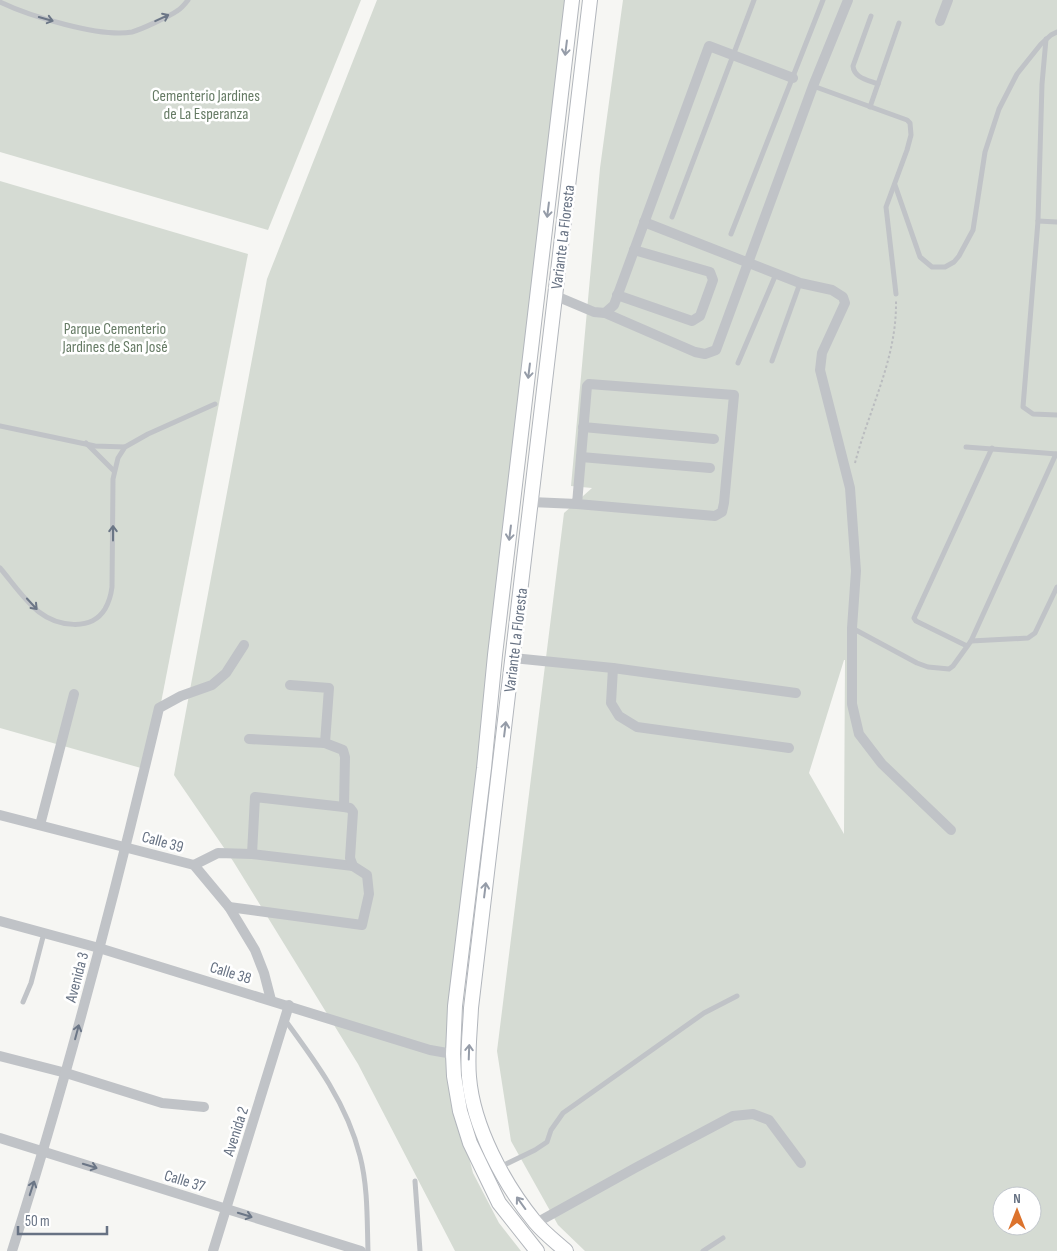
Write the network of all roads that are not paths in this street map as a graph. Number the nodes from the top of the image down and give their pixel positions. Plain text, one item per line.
1 (188, 0) edge
2 (572, 0) edge
3 (590, 0) edge
4 (754, 0) edge
5 (823, 0) edge
6 (848, 0) edge
7 (948, 0) edge
8 (0, 2) edge
9 (871, 16) dead end
10 (940, 21) dead end
11 (899, 23) dead end
12 (1057, 32) edge
13 (1046, 39) junction
14 (734, 56) junction
15 (793, 78) junction
16 (878, 84) junction
17 (813, 86) junction
18 (870, 107) junction
19 (895, 185) junction
20 (672, 216) dead end
21 (1038, 221) junction
22 (644, 222) junction
23 (1057, 222) edge
24 (731, 234) dead end
25 (634, 250) junction
26 (748, 263) junction
27 (776, 274) junction
28 (800, 283) junction
29 (896, 294) road end
30 (617, 295) junction
31 (556, 296) junction
32 (605, 313) junction
33 (772, 361) dead end
34 (738, 362) dead end
35 (215, 404) dead end
36 (1057, 415) edge
37 (0, 426) edge
38 (583, 427) junction
39 (714, 439) dead end
40 (85, 443) junction
41 (125, 447) junction
42 (966, 447) dead end
43 (992, 448) junction
44 (1056, 454) edge
45 (581, 457) junction
46 (710, 468) dead end
47 (114, 471) junction
48 (577, 504) junction
49 (531, 509) junction
50 (512, 512) junction
51 (0, 568) edge
52 (1057, 587) edge
53 (852, 628) junction
54 (969, 643) junction
55 (244, 645) dead end
56 (513, 658) junction
57 (613, 668) junction
58 (290, 685) dead end
59 (796, 693) dead end
60 (74, 694) dead end
61 (249, 739) dead end
62 (325, 743) junction
63 (790, 748) dead end
64 (344, 807) junction
65 (0, 815) edge
66 (40, 825) junction
67 (951, 830) dead end
68 (126, 847) junction
69 (252, 854) junction
70 (194, 865) junction
71 (353, 866) junction
72 (230, 906) junction
73 (0, 921) edge
74 (44, 933) junction
75 (99, 948) junction
76 (737, 996) dead end
77 (271, 1000) junction
78 (23, 1002) dead end
79 (289, 1005) junction
80 (455, 1006) junction
81 (471, 1008) junction
82 (286, 1020) junction
83 (453, 1054) junction
84 (0, 1056) edge
85 (66, 1073) junction
86 (204, 1107) dead end
87 (0, 1138) edge
88 (44, 1151) junction
89 (801, 1163) dead end
90 (499, 1168) junction
91 (415, 1180) dead end
92 (226, 1209) junction
93 (536, 1224) junction
94 (724, 1238) dead end
95 (12, 1251) edge
96 (214, 1251) edge
97 (362, 1251) edge
98 (368, 1251) edge
99 (420, 1251) edge
100 (537, 1251) edge
101 (566, 1251) edge
102 (703, 1251) edge

8 -> 1 lane
2 -> 50 main road, Variante La Floresta
3 - 31 main road, Variante La Floresta
4 - 14 lane
5 - 15 lane
6 - 17 street
7 - 10 street
9 - 16 lane
11 - 16 lane
12 - 13 lane
13 - 19 lane
13 - 21 lane
14 - 15 street
14 - 20 lane
14 - 22 street
15 - 24 lane
16 - 18 lane
17 - 18 lane
17 - 26 street
18 - 19 lane
19 - 29 lane
21 - 23 lane
21 - 36 lane
22 - 25 street
22 - 26 street
25 - 30 street
25 - 30 street
26 - 27 street
26 - 32 street
27 - 28 street
27 - 34 lane
28 - 33 lane
28 - 53 street
30 - 32 street
31 - 32 street
31 - 49 main road, Variante La Floresta
35 - 41 lane
37 - 40 lane
38 - 39 street
38 - 45 street
38 - 48 street
40 - 41 lane
40 - 47 lane
41 - 47 lane
42 - 43 lane
43 - 44 lane
43 - 54 lane
44 - 54 lane
45 - 46 street
45 - 48 street
51 -> 47 lane
48 - 49 street
49 - 50 main road
49 - 56 main road, Variante La Floresta
50 -> 80 main road, Variante La Floresta
52 - 54 lane
53 - 54 lane
53 - 67 street
55 - 68 street, Avenida 3
56 - 57 street
81 -> 56 main road, Variante La Floresta
57 - 59 street
57 - 63 street
58 - 62 street
60 - 66 street
61 - 62 street
62 - 64 street
64 - 69 street
64 - 71 street
65 - 66 street, Calle 39
66 - 68 street, Calle 39
68 - 70 street, Calle 39
68 - 75 street, Avenida 3
69 - 70 street
69 - 71 street
70 - 72 street, Calle 39
71 - 72 street
72 - 77 street, Calle 39
73 - 74 street, Calle 38
74 - 75 street, Calle 38
74 - 78 lane
75 - 77 street, Calle 38
85 -> 75 street, Avenida 3
76 - 90 lane
77 - 79 street, Calle 38
79 - 82 street
79 - 83 street, Calle 38
80 - 81 main road
80 - 83 main road, Variante La Floresta
90 -> 81 main road, Variante La Floresta
82 - 92 street, Avenida 2
82 - 98 lane
83 - 100 main road, Variante La Floresta
84 - 85 street
85 - 86 street
85 - 88 street, Avenida 3
87 - 88 street, Calle 37
88 -> 92 street, Calle 37
95 -> 88 street, Avenida 3
89 - 93 street
93 -> 90 main road, Variante La Floresta
91 - 99 lane
92 - 96 street, Avenida 2
92 -> 97 street, Calle 37
93 - 101 main road, Variante La Floresta
94 - 102 lane

